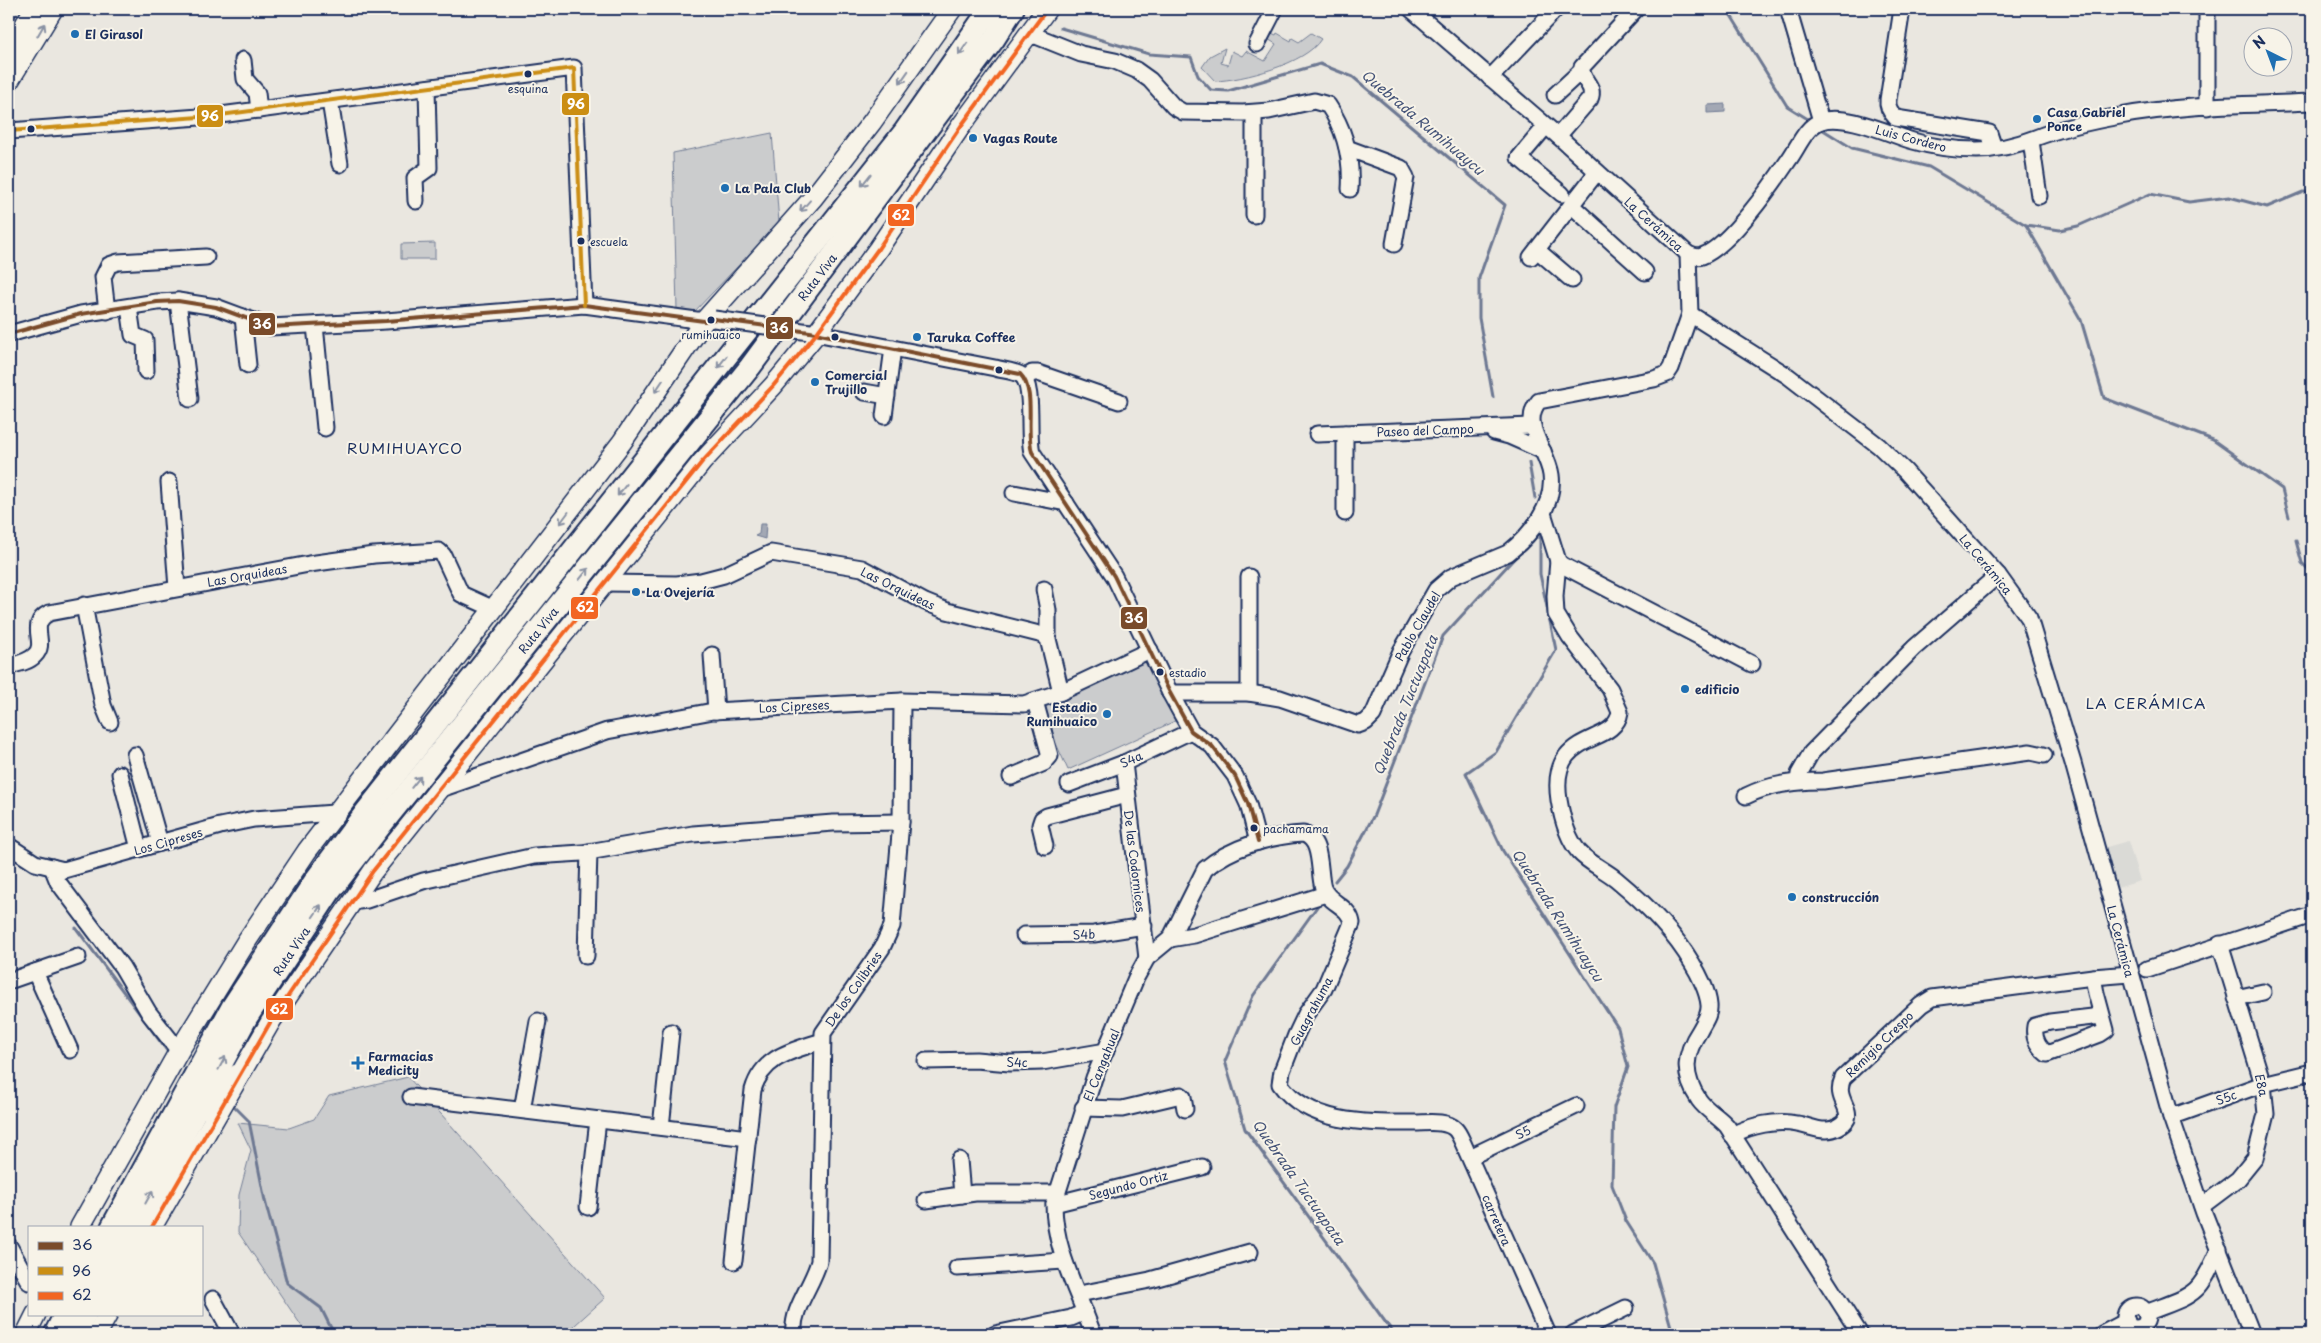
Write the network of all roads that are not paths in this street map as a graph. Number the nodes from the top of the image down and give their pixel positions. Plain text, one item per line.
1 (34, 9) edge
2 (53, 9) edge
3 (952, 9) edge
4 (990, 9) edge
5 (1013, 9) edge
6 (1275, 9) edge
7 (1411, 9) edge
8 (1556, 9) edge
9 (1636, 9) edge
10 (1788, 9) edge
11 (1888, 9) edge
12 (2207, 9) edge
13 (1043, 14) edge
14 (1901, 16) edge
15 (1028, 36) junction
16 (1052, 42) junction
17 (1256, 44) dead end
18 (9, 51) edge
19 (243, 60) dead end
20 (1581, 71) junction
21 (1490, 78) junction
22 (9, 81) edge
23 (427, 88) junction
24 (1555, 95) dead end
25 (330, 101) junction
26 (2312, 102) edge
27 (2207, 106) junction
28 (259, 110) junction
29 (1254, 112) junction
30 (1822, 121) junction
31 (1546, 126) junction
32 (9, 131) edge
33 (1558, 136) junction
34 (2031, 141) junction
35 (1348, 148) junction
36 (1994, 148) junction
37 (340, 164) dead end
38 (1597, 172) junction
39 (1350, 189) dead end
40 (2039, 196) dead end
41 (1566, 200) junction
42 (416, 201) dead end
43 (1254, 215) dead end
44 (1394, 244) dead end
45 (1688, 254) junction
46 (206, 257) dead end
47 (1645, 272) dead end
48 (1572, 280) dead end
49 (178, 301) junction
50 (584, 305) junction
51 (128, 307) junction
52 (107, 311) junction
53 (1690, 314) junction
54 (243, 317) junction
55 (709, 320) junction
56 (314, 325) junction
57 (813, 333) junction
58 (9, 334) edge
59 (893, 348) junction
60 (248, 365) dead end
61 (146, 371) dead end
62 (1025, 379) junction
63 (864, 392) dead end
64 (887, 396) junction
65 (190, 398) dead end
66 (1119, 401) dead end
67 (884, 416) dead end
68 (1533, 426) junction
69 (325, 428) dead end
70 (1480, 428) junction
71 (1345, 433) junction
72 (1317, 434) dead end
73 (1543, 451) junction
74 (169, 482) dead end
75 (1014, 493) dead end
76 (1066, 503) junction
77 (1345, 513) dead end
78 (1543, 513) junction
79 (1558, 561) junction
80 (1998, 575) junction
81 (1249, 577) dead end
82 (606, 584) junction
83 (177, 588) junction
84 (1044, 589) dead end
85 (84, 605) junction
86 (494, 609) junction
87 (1045, 636) junction
88 (1150, 650) junction
89 (712, 655) dead end
90 (1752, 664) dead end
91 (9, 666) edge
92 (1061, 692) junction
93 (1170, 693) junction
94 (1249, 693) junction
95 (902, 701) junction
96 (1035, 702) junction
97 (716, 711) junction
98 (110, 722) dead end
99 (1191, 731) junction
100 (135, 755) dead end
101 (2044, 755) dead end
102 (1124, 763) junction
103 (120, 774) dead end
104 (1011, 776) dead end
105 (1798, 781) junction
106 (1069, 784) dead end
107 (438, 790) junction
108 (1127, 795) junction
109 (1746, 796) dead end
110 (334, 813) junction
111 (901, 822) junction
112 (1258, 842) junction
113 (160, 843) junction
114 (9, 846) edge
115 (1045, 846) dead end
116 (139, 849) junction
117 (589, 852) junction
118 (52, 867) junction
119 (1326, 894) junction
120 (351, 902) junction
121 (2312, 915) edge
122 (1144, 926) junction
123 (1024, 935) dead end
124 (1170, 939) junction
125 (2220, 944) junction
126 (586, 956) dead end
127 (78, 957) dead end
128 (1148, 958) junction
129 (2147, 969) dead end
130 (35, 972) junction
131 (2130, 974) junction
132 (2094, 977) junction
133 (9, 981) edge
134 (2263, 992) dead end
135 (2236, 998) junction
136 (2102, 1016) dead end
137 (538, 1021) dead end
138 (671, 1032) dead end
139 (822, 1040) junction
140 (70, 1050) dead end
141 (179, 1051) junction
142 (1106, 1051) junction
143 (926, 1061) dead end
144 (2312, 1072) edge
145 (238, 1075) junction
146 (2263, 1084) junction
147 (411, 1096) dead end
148 (1576, 1106) dead end
149 (1084, 1108) junction
150 (522, 1110) junction
151 (1185, 1110) dead end
152 (2170, 1117) junction
153 (598, 1120) junction
154 (1431, 1122) joint
155 (661, 1128) junction
156 (1732, 1135) junction
157 (748, 1138) junction
158 (1470, 1157) junction
159 (959, 1160) dead end
160 (1202, 1167) dead end
161 (165, 1168) junction
162 (962, 1195) junction
163 (1055, 1199) junction
164 (926, 1200) dead end
165 (2202, 1206) junction
166 (588, 1207) dead end
167 (81, 1226) edge
168 (113, 1226) edge
169 (134, 1226) edge
170 (153, 1226) edge
171 (9, 1246) edge
172 (2218, 1250) junction
173 (1250, 1252) dead end
174 (734, 1260) dead end
175 (1064, 1261) junction
176 (957, 1268) dead end
177 (28, 1280) edge
178 (1078, 1294) junction
179 (214, 1299) dead end
180 (1626, 1308) dead end
181 (1085, 1312) junction
182 (35, 1316) edge
183 (64, 1316) edge
184 (85, 1316) edge
185 (107, 1316) edge
186 (2126, 1327) edge
187 (26, 1334) edge
188 (55, 1334) edge
189 (75, 1334) edge
190 (98, 1334) edge
191 (232, 1334) edge
192 (794, 1334) edge
193 (995, 1334) edge
194 (1093, 1334) edge
195 (1548, 1334) edge
196 (1573, 1334) edge
197 (1860, 1334) edge
198 (2102, 1334) edge
199 (2252, 1334) edge

1 - 18 main road
22 -> 2 main road
3 -> 55 main road
4 -> 168 highway, Ruta Viva
161 -> 5 highway, Ruta Viva
6 - 17 street
7 - 21 street, La Cerámica
8 - 21 street
9 - 20 street
10 - 30 street
11 - 14 street
12 - 27 street
13 - 15 main road, Ruta Viva
13 - 16 street
14 - 36 street
15 - 16 street
15 - 57 main road, Ruta Viva
16 - 29 street
19 - 28 street
20 - 24 street
20 - 33 street
21 - 31 street, La Cerámica
23 - 25 street
23 - 42 street
23 - 50 street
25 - 28 street
25 - 37 street
26 - 27 street, Luis Cordero
27 - 34 street, Luis Cordero
28 - 32 street
29 - 35 street
29 - 43 street
30 - 36 street, Luis Cordero
30 - 45 street
31 - 33 street, La Cerámica
31 - 41 street
33 - 38 street, La Cerámica
34 - 36 street, Luis Cordero
34 - 40 street
35 - 39 street
35 - 44 street
38 - 41 street
38 - 45 street, La Cerámica
41 - 47 street
41 - 48 street
45 - 53 street, La Cerámica
46 - 52 street
49 - 51 street
49 - 54 street
49 - 65 street
50 - 55 street
50 - 56 street
51 - 52 street
51 - 61 street
52 - 58 street
53 - 68 street
53 - 80 street, La Cerámica
54 - 56 street
54 - 60 street
55 - 57 street, bridge
55 -> 86 main road
56 - 69 street
57 - 59 street
57 - 82 main road, Ruta Viva
59 - 62 street
59 - 64 street
62 - 66 street
62 - 76 street
63 - 64 street
64 - 67 street
68 - 70 street, Paseo del Campo
68 - 73 street, Pablo Claudel
70 - 71 street, Paseo del Campo
70 - 73 street
71 - 72 street, Paseo del Campo
71 - 77 street
73 - 78 street, Pablo Claudel
74 - 83 street
75 - 76 street
76 - 88 street
78 - 79 street
78 - 94 street, Pablo Claudel
79 - 90 street
79 - 156 street
80 - 105 street
80 - 131 street, La Cerámica
81 - 94 street
82 - 87 street, Las Orquideas
82 - 107 main road, Ruta Viva
83 - 85 street, Las Orquideas
83 - 86 street, Las Orquideas
84 - 87 street
85 - 91 street, Las Orquideas
85 - 98 street
86 - 110 main road
87 - 92 street
88 - 92 street, Los Cipreses
88 - 93 street
89 - 97 street
92 - 96 street, Los Cipreses
93 - 94 street, Pablo Claudel
93 - 99 street
95 - 96 street, Los Cipreses
95 - 97 street, Los Cipreses
95 - 111 street, De los Colibries
96 - 104 street
97 - 107 street, Los Cipreses
99 - 102 street, S4a
99 - 112 street
100 - 113 street
101 - 105 street
102 - 106 street, S4a
102 - 108 street, De las Codornices
103 - 116 street
105 - 109 street
107 - 120 main road, Ruta Viva
108 - 115 street
108 - 122 street, De las Codornices
110 - 113 street, Los Cipreses
110 - 141 main road
111 - 117 street
111 - 139 street, De los Colibries
112 - 119 street
112 - 124 street, El Cangahual
113 - 116 street, Los Cipreses
114 - 118 street, Los Cipreses
116 - 118 street, Los Cipreses
117 - 120 street
117 - 126 street
118 - 141 street
119 - 124 street
119 - 154 street, Guagrahuma
120 - 145 main road, Ruta Viva
121 - 125 street
122 - 123 street, S4b
122 - 128 street, De las Codornices
124 - 128 street, El Cangahual
125 - 129 street
125 - 135 street, E8a
127 - 130 street
128 - 142 street, El Cangahual
130 - 133 street
130 - 140 street
131 - 132 street, Remigio Crespo
131 - 152 street, La Cerámica
132 - 136 street
132 - 156 street, Remigio Crespo
134 - 135 street
135 - 146 street, E8a
137 - 150 street
138 - 155 street
139 - 157 street
139 - 192 street, De los Colibries
141 - 167 main road
142 - 143 street, S4c
142 - 149 street, El Cangahual
144 - 146 street, S5c
145 - 161 highway
145 - 170 main road, Ruta Viva
146 - 152 street, S5c
146 - 165 street, E8a
147 - 150 street
148 - 158 street, S5
149 - 151 street
149 - 163 street, El Cangahual
150 - 153 street
152 - 165 street, La Cerámica
153 - 155 street
153 - 166 street
154 - 158 street, carretera
155 - 157 street
156 - 197 street
157 - 174 street
158 - 195 street, carretera
159 - 162 street
160 - 163 street, Segundo Ortiz
169 -> 161 highway, Ruta Viva
162 - 163 street, Segundo Ortiz
162 - 164 street, Segundo Ortiz
163 - 175 street, El Cangahual
165 - 172 street, La Cerámica
171 - 177 street
172 - 186 street
172 - 199 street, La Cerámica
173 - 178 street
175 - 176 street
175 - 178 street, El Cangahual
178 - 181 street, El Cangahual
179 - 191 street
180 - 196 street
181 - 193 street
181 - 194 street, El Cangahual
182 - 187 main road
183 - 188 highway
184 - 189 highway
185 - 190 main road
186 - 198 street

